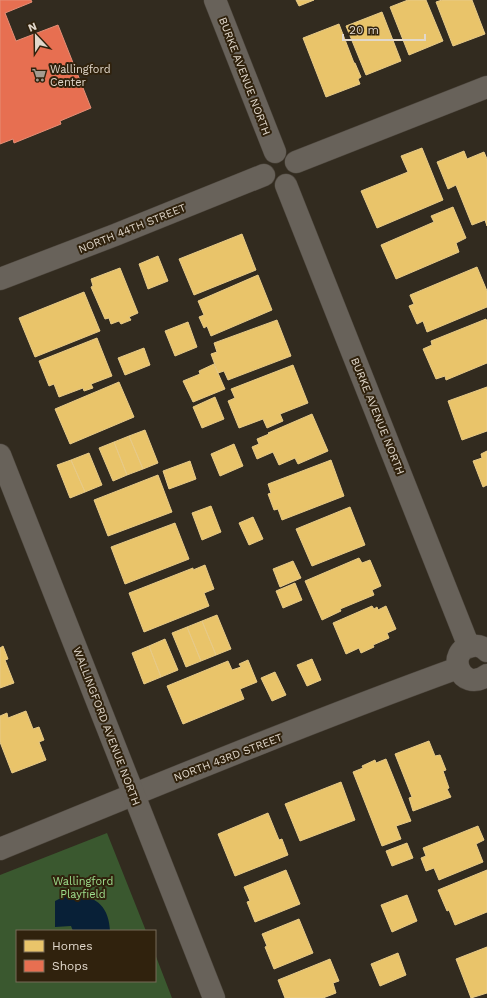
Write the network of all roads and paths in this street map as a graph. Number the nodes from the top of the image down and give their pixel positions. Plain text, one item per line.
1 (215, 0) edge
2 (487, 87) edge
3 (275, 152) junction
4 (296, 162) junction
5 (264, 175) junction
6 (286, 185) junction
7 (0, 280) edge
8 (0, 455) edge
9 (478, 649) edge
10 (458, 668) junction
11 (485, 684) edge
12 (134, 794) junction
13 (0, 849) edge
14 (214, 998) edge

1 - 3 street, BURKE AVENUE NORTH
2 - 4 street
3 - 4 street
3 - 5 street
4 - 6 street
5 - 6 street
5 - 7 street, NORTH 44TH STREET
6 - 9 street, BURKE AVENUE NORTH
8 - 12 street, WALLINGFORD AVENUE NORTH
9 - 10 street
10 - 11 street
10 - 12 street, NORTH 43RD STREET
12 - 13 street, NORTH 43RD STREET
12 - 14 street, WALLINGFORD AVENUE NORTH

